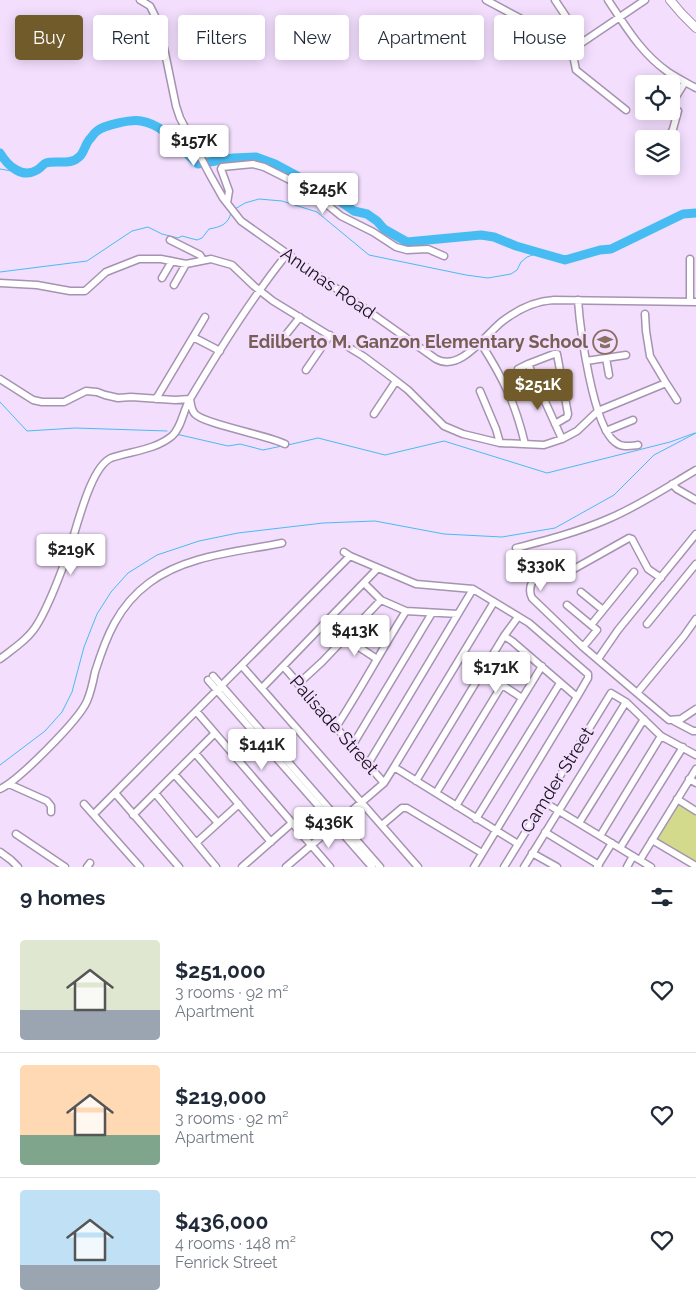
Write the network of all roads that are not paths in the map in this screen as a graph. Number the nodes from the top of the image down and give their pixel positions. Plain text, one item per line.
1 (140, 0) edge
2 (486, 0) edge
3 (555, 0) edge
4 (608, 0) edge
5 (645, 0) edge
6 (670, 0) edge
7 (514, 15) edge
8 (564, 15) edge
9 (620, 18) junction
10 (696, 28) edge
11 (584, 41) edge
12 (574, 60) edge
13 (685, 82) junction
14 (696, 88) edge
15 (680, 91) edge
16 (626, 110) dead end
17 (228, 204) junction
18 (170, 240) dead end
19 (287, 254) junction
20 (444, 256) dead end
21 (690, 259) dead end
22 (203, 260) junction
23 (172, 261) junction
24 (186, 264) junction
25 (162, 278) dead end
26 (0, 283) edge
27 (174, 285) dead end
28 (260, 290) junction
29 (578, 300) junction
30 (693, 302) edge
31 (645, 314) dead end
32 (205, 317) dead end
33 (300, 318) junction
34 (330, 336) junction
35 (193, 337) junction
36 (280, 342) dead end
37 (480, 342) junction
38 (220, 351) junction
39 (626, 355) dead end
40 (606, 358) junction
41 (586, 361) junction
42 (528, 364) junction
43 (518, 369) dead end
44 (306, 370) dead end
45 (609, 375) dead end
46 (0, 379) edge
47 (396, 381) junction
48 (666, 383) junction
49 (480, 391) dead end
50 (156, 399) junction
51 (190, 399) junction
52 (677, 400) dead end
53 (598, 411) junction
54 (374, 414) dead end
55 (633, 420) dead end
56 (555, 424) junction
57 (606, 430) junction
58 (562, 439) junction
59 (500, 443) junction
60 (285, 444) dead end
61 (525, 444) junction
62 (638, 445) dead end
63 (696, 470) edge
64 (672, 484) junction
65 (696, 500) edge
66 (696, 534) edge
67 (282, 543) dead end
68 (516, 548) dead end
69 (696, 564) edge
70 (378, 568) junction
71 (634, 572) dead end
72 (661, 578) junction
73 (364, 582) junction
74 (473, 589) junction
75 (581, 592) dead end
76 (381, 600) junction
77 (494, 602) junction
78 (567, 605) dead end
79 (603, 610) junction
80 (406, 611) junction
81 (432, 612) junction
82 (458, 614) junction
83 (518, 617) junction
84 (696, 618) edge
85 (647, 624) dead end
86 (591, 625) junction
87 (504, 636) junction
88 (345, 638) junction
89 (583, 647) junction
90 (0, 659) edge
91 (377, 659) junction
92 (598, 659) junction
93 (242, 666) junction
94 (284, 666) junction
95 (542, 666) junction
96 (482, 672) junction
97 (210, 678) dead end
98 (560, 683) junction
99 (298, 684) junction
100 (502, 685) junction
101 (220, 688) junction
102 (262, 688) junction
103 (637, 693) junction
104 (577, 697) junction
105 (522, 698) junction
106 (626, 702) junction
107 (696, 709) edge
108 (196, 711) junction
109 (644, 719) junction
110 (674, 721) junction
111 (336, 727) junction
112 (696, 731) edge
113 (216, 733) junction
114 (661, 736) junction
115 (352, 746) junction
116 (683, 748) junction
117 (195, 753) junction
118 (696, 755) edge
119 (368, 764) junction
120 (394, 767) junction
121 (696, 769) edge
122 (174, 774) junction
123 (690, 779) junction
124 (416, 782) junction
125 (384, 783) junction
126 (696, 783) edge
127 (9, 784) junction
128 (0, 789) edge
129 (115, 793) junction
130 (436, 793) junction
131 (155, 794) junction
132 (677, 799) junction
133 (361, 802) junction
134 (544, 802) junction
135 (84, 804) dead end
136 (240, 804) junction
137 (456, 806) junction
138 (696, 810) edge
139 (559, 811) junction
140 (51, 812) dead end
141 (94, 814) junction
142 (133, 815) junction
143 (476, 819) junction
144 (218, 823) junction
145 (292, 823) junction
146 (337, 823) junction
147 (579, 823) junction
148 (382, 825) junction
149 (496, 831) junction
150 (545, 832) junction
151 (16, 834) dead end
152 (600, 836) junction
153 (652, 840) junction
154 (271, 842) junction
155 (196, 843) junction
156 (518, 844) junction
157 (612, 844) junction
158 (312, 845) junction
159 (620, 848) junction
160 (0, 852) edge
161 (482, 853) junction
162 (532, 853) junction
163 (633, 856) junction
164 (640, 860) junction
165 (553, 866) edge
166 (598, 866) edge
167 (696, 866) edge
168 (18, 867) edge
169 (64, 867) edge
170 (140, 867) edge
171 (179, 867) edge
172 (216, 867) edge
173 (242, 867) edge
174 (286, 867) edge
175 (330, 867) edge
176 (372, 867) edge
177 (380, 867) edge
178 (418, 867) edge
179 (474, 867) edge
180 (504, 867) edge
181 (524, 867) edge
182 (627, 867) edge
183 (651, 867) edge

1 - 17 street, Anunas Road
2 - 7 street
3 - 8 street
4 - 9 street
5 - 9 street
6 - 10 main road
9 - 11 street
9 - 13 street
12 - 16 street
13 - 14 street
13 - 15 street
17 - 19 street, Anunas Road
17 - 20 street
18 - 22 street
19 - 28 street
19 - 37 street, Anunas Road
21 - 30 street
22 - 24 street
22 - 28 street
23 - 24 street
23 - 25 street
23 - 26 street
24 - 27 street
28 - 33 street
28 - 38 street
29 - 30 street, Anunas Road
29 - 37 street, Anunas Road
29 - 41 street
31 - 48 street
32 - 35 street
33 - 34 street
33 - 36 street
34 - 44 street
34 - 47 street
35 - 38 street
35 - 50 street
37 - 61 street
38 - 51 street
39 - 40 street
40 - 41 street
40 - 45 street
41 - 53 street
42 - 43 street
42 - 56 street
42 - 56 street
46 - 50 street
47 - 54 street
47 - 59 street
48 - 52 street
48 - 53 street
49 - 59 street
50 - 51 street
51 - 60 street
51 - 90 street
53 - 57 street
53 - 58 street
55 - 57 street
56 - 58 street
57 - 62 street
58 - 61 street
59 - 61 street
63 - 64 street
64 - 65 street
64 - 68 street
66 - 72 street
67 - 127 street
69 - 85 street
70 - 73 street
70 - 74 street
70 - 93 street
71 - 79 street
72 - 89 street
72 - 92 street
73 - 76 street
73 - 94 street
74 - 77 street
74 - 82 street
75 - 79 street
76 - 80 street
76 - 88 street
77 - 83 street
77 - 120 street
78 - 86 street
79 - 86 street
80 - 81 street
80 - 91 street
81 - 82 street
81 - 115 street
82 - 119 street
83 - 87 street
83 - 104 street
84 - 103 street
86 - 89 street
87 - 95 street
87 - 96 street
88 - 91 street
88 - 99 street
89 - 92 street
91 - 111 street
92 - 103 street
93 - 101 street
93 - 102 street
94 - 99 street, Palisade Street
94 - 102 street
95 - 98 street
95 - 105 street
96 - 100 street
96 - 124 street
97 - 101 street
98 - 104 street
98 - 143 street
99 - 111 street, Palisade Street
100 - 105 street
100 - 130 street
101 - 108 street
101 - 146 street
102 - 133 street
103 - 110 street
104 - 149 street
105 - 137 street
106 - 109 street
106 - 134 street, Camder Street
106 - 139 street
107 - 110 street
108 - 113 street
108 - 129 street
109 - 114 street
109 - 147 street
110 - 112 street
111 - 115 street, Palisade Street
113 - 117 street
113 - 145 street
114 - 116 street
114 - 152 street
115 - 119 street, Palisade Street
116 - 118 street
116 - 159 street
117 - 122 street
117 - 136 street
119 - 125 street, Palisade Street
120 - 124 street
120 - 125 street
121 - 123 street
122 - 131 street
122 - 144 street
123 - 126 street
123 - 132 street
124 - 130 street
125 - 133 street
127 - 128 street
127 - 140 street
129 - 141 street
129 - 142 street
130 - 137 street
131 - 142 street
131 - 155 street
132 - 138 street
132 - 153 street
133 - 146 street
133 - 148 street
134 - 139 street
134 - 156 street, Camder Street
135 - 141 street
136 - 144 street
136 - 154 street
137 - 143 street
139 - 147 street
139 - 150 street
141 - 170 street
142 - 171 street
143 - 149 street
144 - 155 street
145 - 154 street
145 - 158 street
146 - 158 street
146 - 176 street
146 - 177 street
147 - 152 street
148 - 161 street
148 - 178 street
149 - 156 street
149 - 161 street
150 - 162 street
150 - 166 street
151 - 169 street
152 - 157 street
153 - 164 street
153 - 167 street
154 - 173 street
155 - 172 street
156 - 180 street, Camder Street
157 - 159 street
157 - 166 street
158 - 174 street
158 - 175 street
159 - 163 street
160 - 168 street
161 - 179 street
162 - 165 street
162 - 181 street
163 - 164 street
163 - 182 street
164 - 183 street

